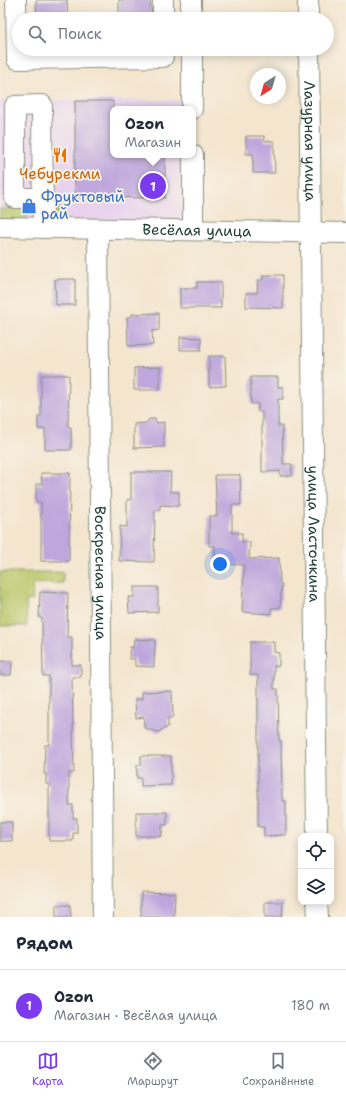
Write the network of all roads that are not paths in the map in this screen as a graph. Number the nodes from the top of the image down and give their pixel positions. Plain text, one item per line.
1 (16, 0) edge
2 (163, 0) edge
3 (191, 0) edge
4 (308, 0) edge
5 (16, 12) edge
6 (163, 12) edge
7 (191, 12) edge
8 (308, 12) edge
9 (17, 56) edge
10 (90, 56) edge
11 (192, 56) edge
12 (309, 56) edge
13 (192, 106) edge
14 (193, 158) edge
15 (43, 198) dead end
16 (0, 227) edge
17 (43, 228) junction
18 (98, 229) junction
19 (193, 230) junction
20 (310, 232) junction
21 (346, 233) edge
22 (317, 833) edge
23 (317, 905) edge
24 (103, 917) edge
25 (318, 917) edge

1 - 5 street
2 - 6 street
3 - 7 street
4 - 8 street
9 - 10 street
11 - 13 street
12 - 20 street, Лазурная улица
14 - 19 street
15 - 17 street
16 - 17 street, Весёлая улица
17 - 18 street, Весёлая улица
18 - 19 street, Весёлая улица
18 - 24 street, Воскресная улица
19 - 20 street, Весёлая улица
20 - 21 street, Весёлая улица
20 - 22 street, улица Ласточкина
23 - 25 street

